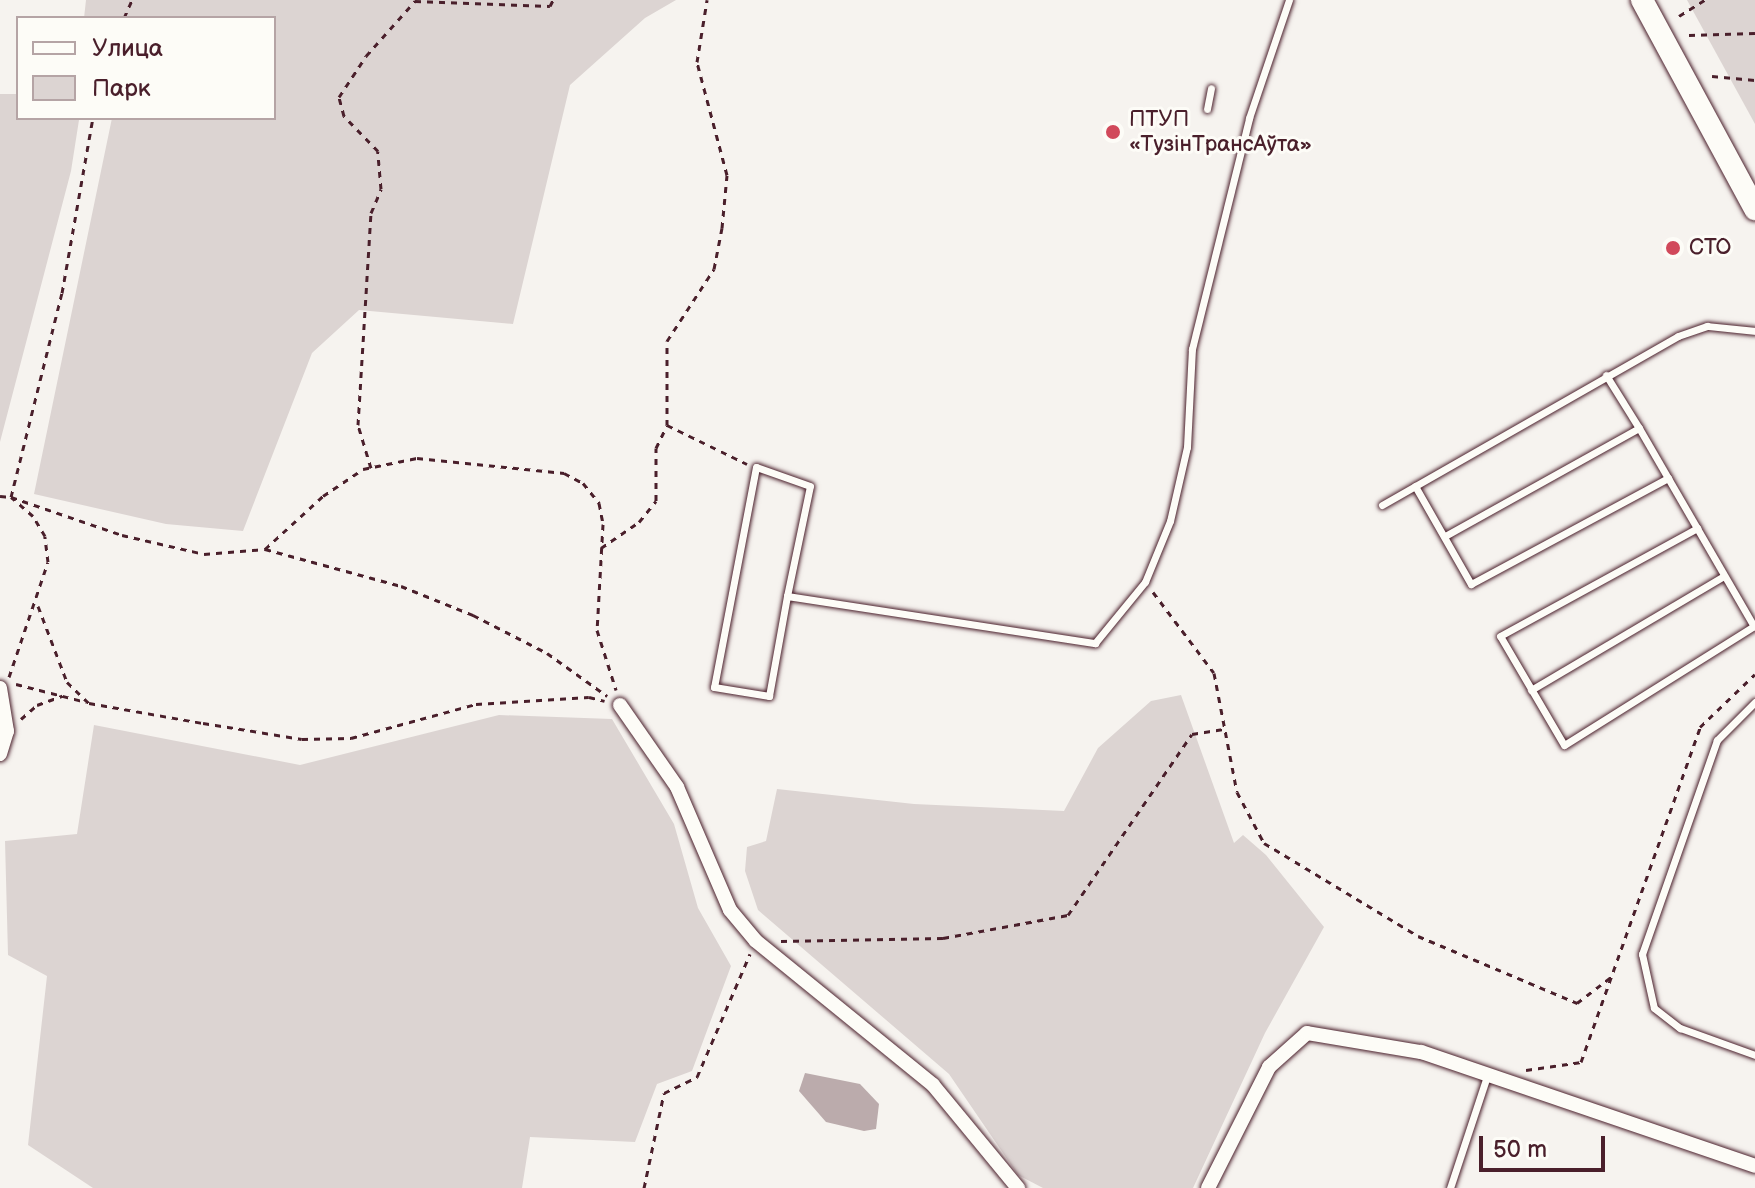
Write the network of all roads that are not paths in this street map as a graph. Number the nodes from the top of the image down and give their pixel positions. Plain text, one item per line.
1 (1289, 0) edge
2 (1642, 0) edge
3 (1211, 88) dead end
4 (1207, 109) dead end
5 (1755, 209) edge
6 (1755, 331) edge
7 (1606, 375) junction
8 (1639, 428) junction
9 (1668, 478) junction
10 (1415, 486) junction
11 (1382, 505) dead end
12 (1697, 528) junction
13 (1445, 536) junction
14 (1724, 576) junction
15 (787, 596) junction
16 (2, 689) edge
17 (1531, 690) junction
18 (1755, 702) edge
19 (620, 705) road end
20 (0, 754) edge
21 (1755, 1055) edge
22 (1487, 1076) junction
23 (1755, 1166) edge
24 (1018, 1188) edge
25 (1208, 1188) edge
26 (1450, 1188) edge

1 - 15 lane
2 - 5 main road
3 - 4 lane
6 - 7 lane
7 - 8 lane
7 - 10 lane
8 - 9 lane
8 - 13 lane
9 - 12 lane
9 - 13 lane
10 - 11 lane
10 - 13 lane
12 - 14 lane
12 - 17 lane
14 - 17 lane
14 - 17 lane
15 - 15 lane
16 - 20 street
18 - 21 lane
19 - 24 street
22 - 23 street
22 - 25 street
22 - 26 lane

